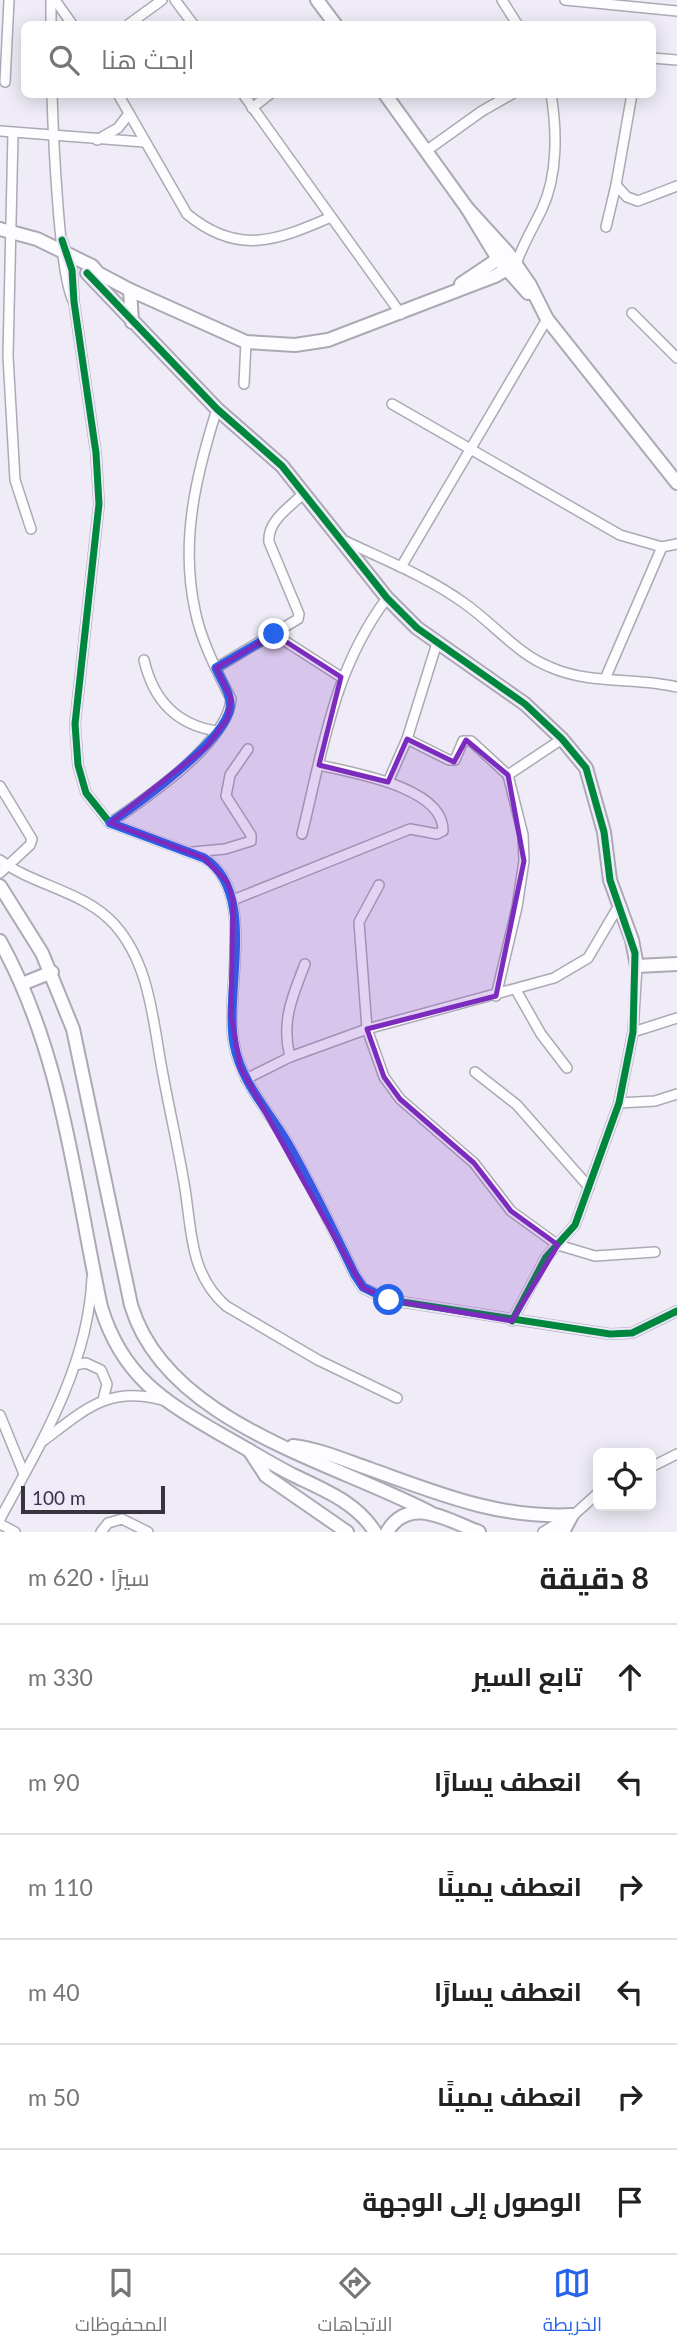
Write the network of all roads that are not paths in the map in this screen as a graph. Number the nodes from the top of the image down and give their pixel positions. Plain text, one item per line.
1 (9, 0) edge
2 (53, 0) edge
3 (162, 0) edge
4 (175, 0) edge
5 (317, 0) edge
6 (502, 0) edge
7 (565, 0) edge
8 (677, 12) edge
9 (51, 21) edge
10 (70, 21) edge
11 (133, 21) edge
12 (191, 21) edge
13 (333, 21) edge
14 (515, 21) edge
15 (656, 58) edge
16 (677, 60) edge
17 (5, 82) dead end
18 (52, 98) edge
19 (120, 98) edge
20 (246, 98) edge
21 (265, 98) edge
22 (388, 98) edge
23 (505, 98) edge
24 (551, 98) edge
25 (631, 98) edge
26 (252, 108) junction
27 (128, 116) junction
28 (0, 131) edge
29 (13, 133) junction
30 (53, 137) junction
31 (96, 140) junction
32 (144, 142) junction
33 (426, 151) junction
34 (616, 185) junction
35 (677, 186) edge
36 (331, 216) junction
37 (606, 227) dead end
38 (4, 230) edge
39 (4, 251) edge
40 (65, 254) junction
41 (510, 260) junction
42 (93, 273) junction
43 (126, 288) junction
44 (117, 306) junction
45 (632, 313) dead end
46 (4, 314) edge
47 (401, 314) junction
48 (547, 320) junction
49 (132, 322) junction
50 (246, 342) junction
51 (677, 358) edge
52 (244, 384) dead end
53 (392, 404) dead end
54 (217, 410) junction
55 (471, 450) junction
56 (677, 483) edge
57 (304, 493) junction
58 (31, 529) dead end
59 (345, 541) junction
60 (677, 544) edge
61 (662, 547) junction
62 (401, 567) junction
63 (387, 598) junction
64 (274, 634) junction
65 (437, 643) junction
66 (144, 660) dead end
67 (216, 668) junction
68 (341, 677) junction
69 (604, 679) junction
70 (677, 687) edge
71 (217, 731) junction
72 (407, 739) junction
73 (562, 739) junction
74 (248, 749) dead end
75 (319, 765) junction
76 (508, 775) junction
77 (388, 782) junction
78 (0, 786) edge
79 (110, 823) junction
80 (302, 834) dead end
81 (191, 852) junction
82 (3, 866) edge
83 (379, 885) dead end
84 (0, 886) edge
85 (233, 900) junction
86 (618, 907) junction
87 (0, 941) edge
88 (305, 964) dead end
89 (677, 964) edge
90 (637, 966) junction
91 (52, 972) junction
92 (22, 984) junction
93 (516, 990) junction
94 (496, 996) junction
95 (677, 1018) edge
96 (367, 1029) junction
97 (633, 1032) junction
98 (290, 1057) junction
99 (567, 1068) dead end
100 (475, 1072) dead end
101 (246, 1079) junction
102 (677, 1094) edge
103 (619, 1103) junction
104 (589, 1187) junction
105 (558, 1245) junction
106 (655, 1251) dead end
107 (92, 1264) junction
108 (677, 1311) edge
109 (512, 1321) junction
110 (75, 1365) junction
111 (397, 1398) dead end
112 (103, 1399) junction
113 (164, 1400) junction
114 (0, 1415) edge
115 (42, 1443) junction
116 (279, 1446) junction
117 (249, 1450) junction
118 (677, 1454) edge
119 (656, 1464) edge
120 (24, 1474) junction
121 (593, 1497) edge
122 (430, 1513) junction
123 (572, 1515) junction
124 (0, 1522) edge
125 (15, 1532) edge
126 (101, 1532) edge
127 (148, 1532) edge
128 (347, 1532) edge
129 (375, 1532) edge
130 (387, 1532) edge
131 (479, 1532) edge
132 (544, 1532) edge
133 (555, 1532) edge
134 (563, 1532) edge

1 - 17 street
2 - 9 street
2 - 10 street
3 - 11 street
4 - 12 street
5 - 13 street
6 - 14 street
7 - 8 street
15 - 16 street
18 - 30 street
19 - 27 street
20 - 26 street
21 - 26 street
22 - 33 street
23 - 33 street
24 - 41 street
25 - 34 street
26 - 36 street
27 - 31 street
27 - 32 street
28 - 29 street
29 - 30 street
29 - 38 street
30 - 31 street
30 - 40 street
31 - 32 street
32 - 36 street
33 - 41 street
34 - 35 street
34 - 37 street
36 - 47 street
38 - 39 street
38 - 40 street
39 - 46 street
40 - 42 street
40 - 79 street
41 - 47 street
41 - 48 street
42 - 43 street
42 - 44 street
43 - 44 street
43 - 49 street
43 - 50 street
44 - 49 street
45 - 51 street
46 - 58 street
47 - 50 street
48 - 55 street
48 - 56 street
49 - 54 street
50 - 52 street
53 - 55 street
54 - 57 street
54 - 67 street
55 - 61 street
55 - 62 street
57 - 59 street
57 - 64 street
59 - 62 street
59 - 63 street
60 - 61 street
61 - 69 street
62 - 69 street
63 - 65 street
63 - 68 street
64 - 67 street
64 - 68 street
65 - 72 street
65 - 73 street
66 - 71 street
67 - 71 street
68 - 75 street
69 - 70 street
71 - 79 street
72 - 76 street
72 - 77 street
73 - 76 street
73 - 86 street
74 - 81 street
75 - 77 street
75 - 80 street
76 - 94 street
77 - 85 street
78 - 82 street
79 - 81 street
81 - 85 street
82 - 111 street
83 - 96 street
84 - 91 street
85 - 101 street
86 - 90 street
86 - 93 street
87 - 92 street
88 - 98 street
89 - 90 street
90 - 97 street
91 - 92 street
91 - 116 street
92 - 107 street
93 - 94 street
93 - 99 street
94 - 96 street
95 - 97 street
96 - 98 street
96 - 105 street
97 - 103 street
98 - 101 street
100 - 104 street
101 - 109 street
102 - 103 street
103 - 104 street
104 - 105 street
105 - 106 street
105 - 109 street
107 - 110 street
107 - 113 street
108 - 109 street
110 - 112 street
110 - 115 street
112 - 113 street
112 - 115 street
113 - 117 street
114 - 120 street
115 - 120 street
116 - 122 street
116 - 123 street
117 - 128 street
117 - 129 street
118 - 119 street
120 - 124 street
121 - 123 street
122 - 130 street
122 - 131 street
123 - 132 street
123 - 133 street
123 - 134 street
124 - 125 street
126 - 127 street

